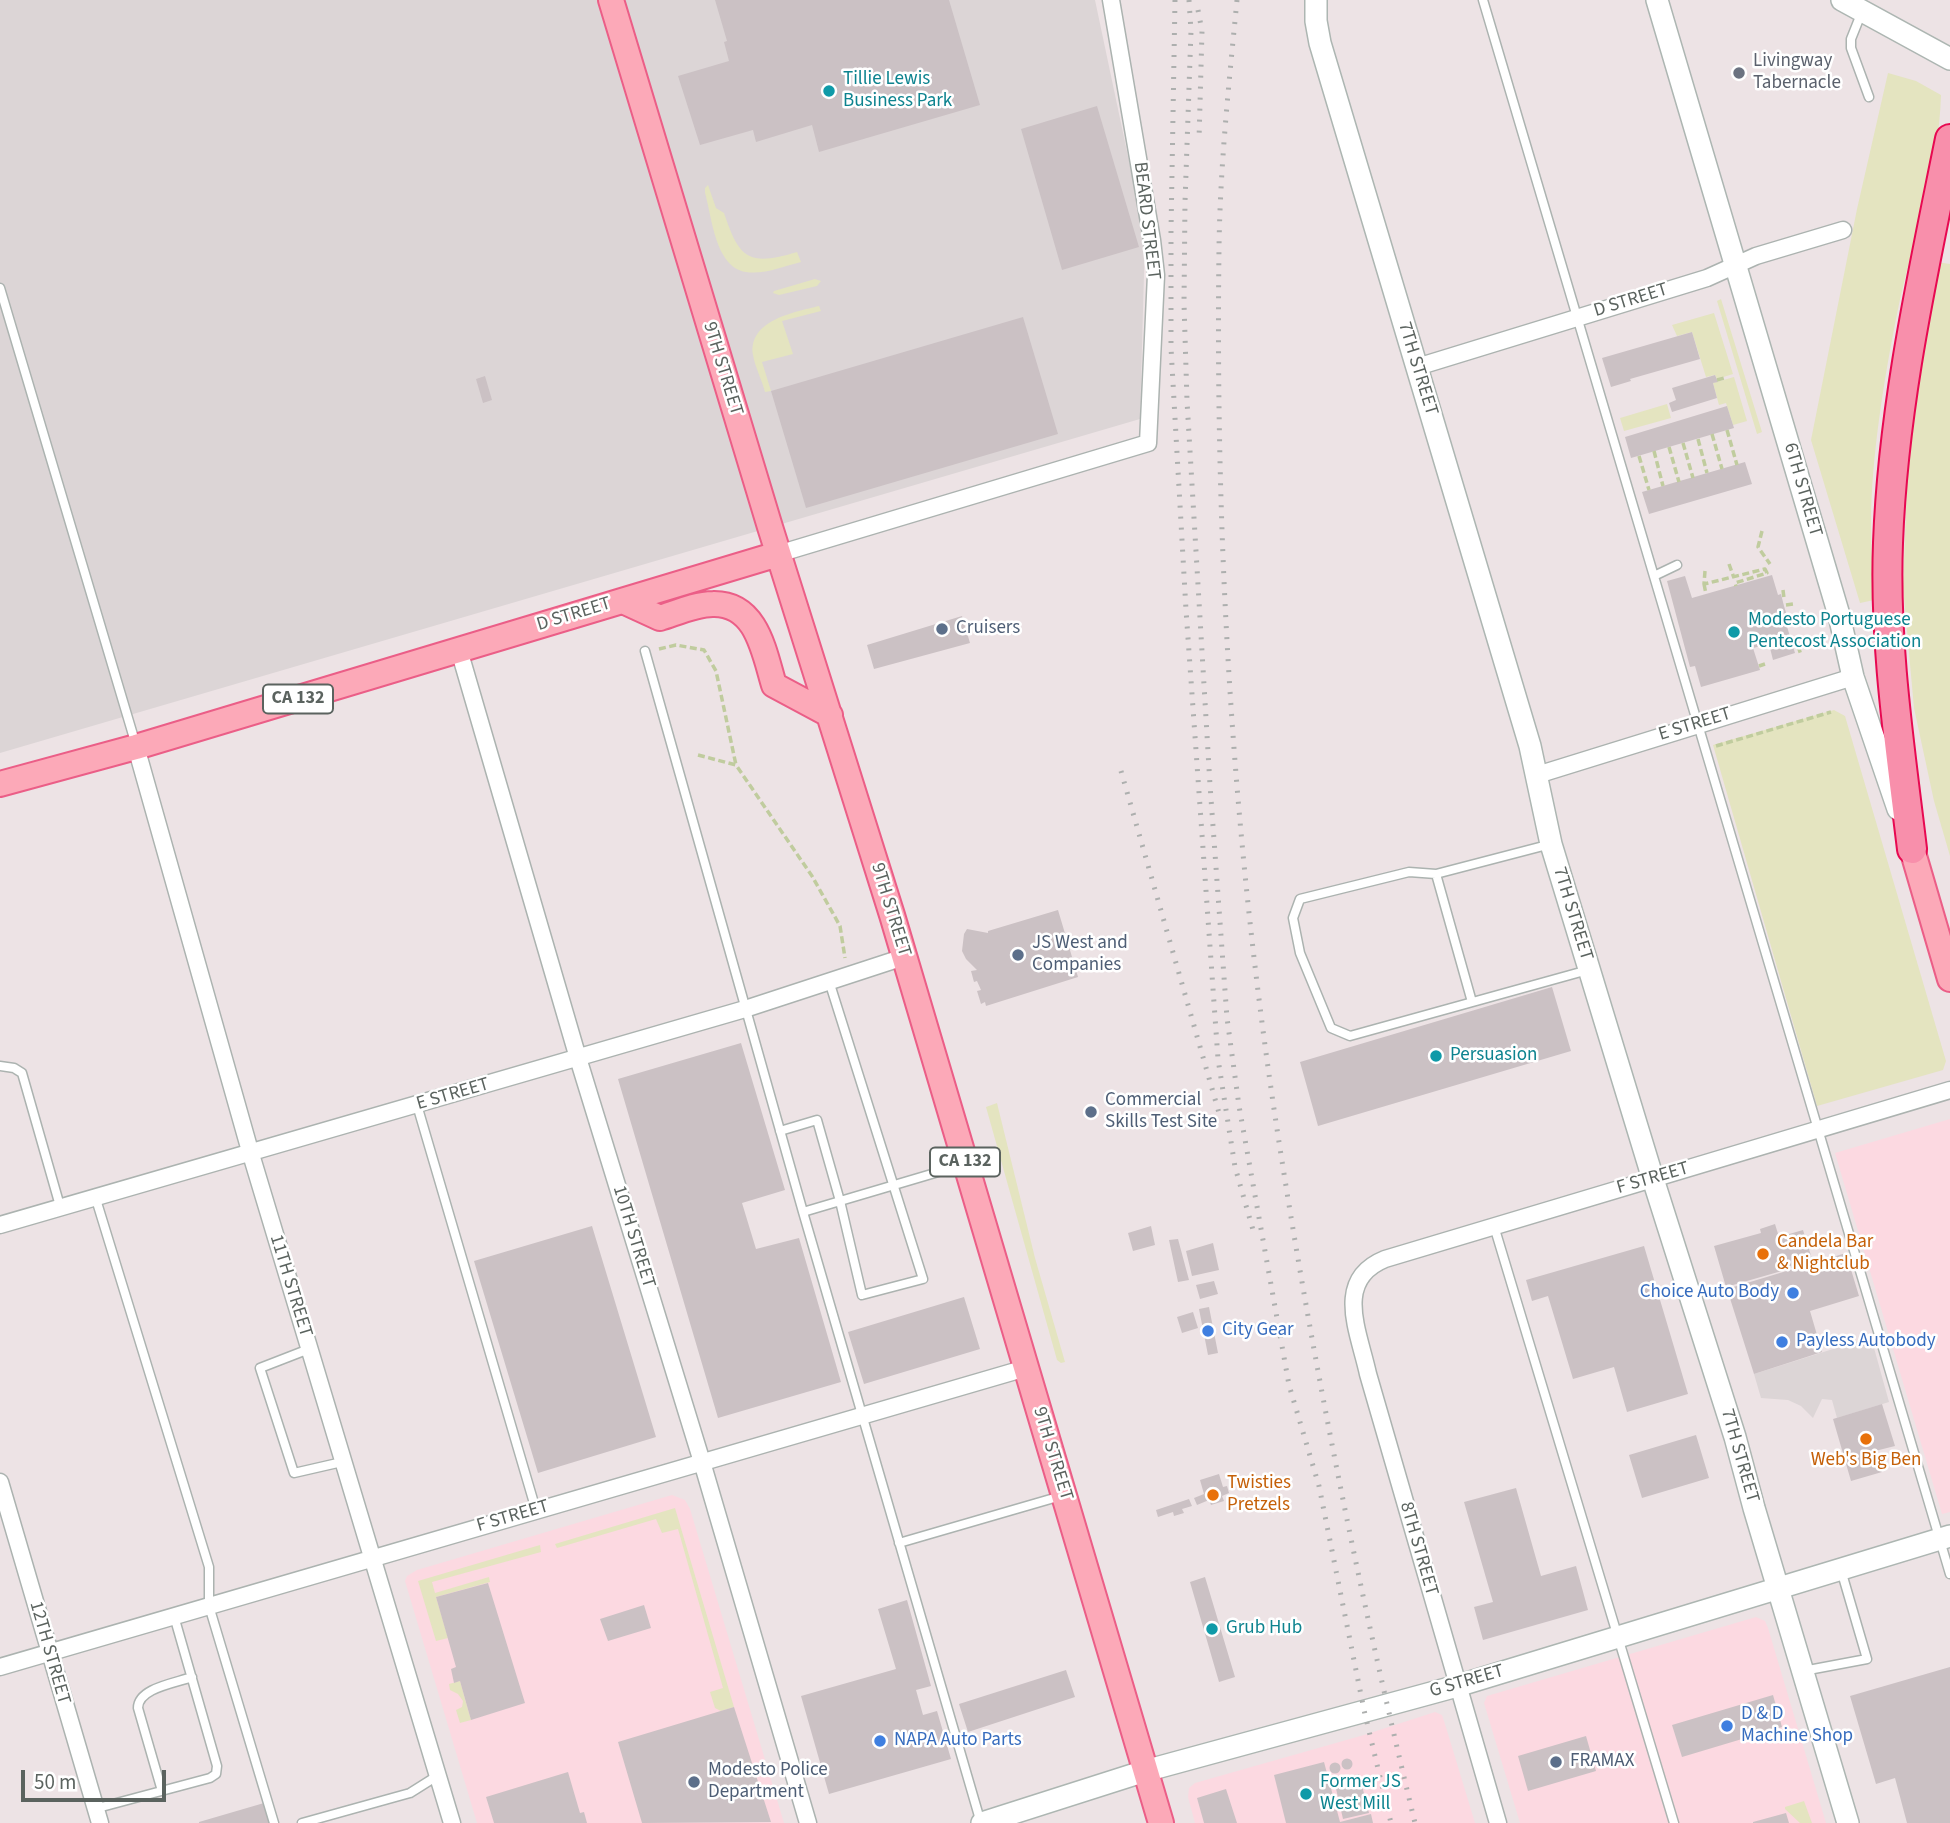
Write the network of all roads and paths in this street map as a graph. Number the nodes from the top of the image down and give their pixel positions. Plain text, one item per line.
1 (611, 0) edge
2 (1111, 0) edge
3 (1315, 0) edge
4 (1483, 0) edge
5 (1657, 0) edge
6 (1842, 0) edge
7 (1863, 11) junction
8 (1950, 59) edge
9 (1869, 97) dead end
10 (1950, 139) edge
11 (1843, 230) dead end
12 (1735, 265) junction
13 (0, 288) edge
14 (1577, 317) junction
15 (1417, 367) junction
16 (1724, 378) dead end
17 (1717, 380) dead end
18 (1727, 430) dead end
19 (1712, 434) dead end
20 (1698, 439) dead end
21 (1147, 443) joint
22 (1683, 443) dead end
23 (1669, 447) dead end
24 (1654, 451) dead end
25 (1640, 456) dead end
26 (1737, 465) dead end
27 (1722, 469) dead end
28 (1707, 473) dead end
29 (1693, 478) dead end
30 (1679, 482) dead end
31 (1663, 486) dead end
32 (1649, 490) dead end
33 (1762, 530) dead end
34 (778, 554) junction
35 (1730, 564) dead end
36 (1770, 564) dead end
37 (1677, 565) dead end
38 (1705, 571) dead end
39 (1654, 576) junction
40 (1734, 578) junction
41 (1704, 584) junction
42 (1736, 586) dead end
43 (1783, 590) dead end
44 (1706, 594) dead end
45 (1784, 598) dead end
46 (623, 601) junction
47 (1793, 604) dead end
48 (1786, 606) dead end
49 (1798, 646) dead end
50 (459, 650) junction
51 (645, 651) joint
52 (1801, 655) dead end
53 (1853, 677) junction
54 (1831, 712) dead end
55 (830, 715) junction
56 (1698, 723) junction
57 (136, 747) junction
58 (1714, 747) dead end
59 (698, 755) dead end
60 (736, 765) junction
61 (1537, 775) junction
62 (0, 784) edge
63 (1551, 844) junction
64 (1912, 849) junction
65 (1436, 874) junction
66 (904, 957) junction
67 (1589, 970) junction
68 (845, 975) junction
69 (1950, 979) edge
70 (829, 981) junction
71 (1472, 1002) junction
72 (745, 1009) junction
73 (578, 1058) junction
74 (0, 1066) edge
75 (1950, 1090) edge
76 (417, 1105) junction
77 (780, 1131) junction
78 (1817, 1131) junction
79 (250, 1151) junction
80 (965, 1164) junction
81 (1653, 1179) junction
82 (895, 1186) junction
83 (95, 1196) junction
84 (840, 1201) junction
85 (60, 1206) junction
86 (803, 1212) junction
87 (0, 1225) edge
88 (1494, 1226) junction
89 (1361, 1276) joint
90 (309, 1349) junction
91 (1026, 1368) junction
92 (861, 1416) junction
93 (342, 1462) junction
94 (702, 1462) junction
95 (0, 1482) edge
96 (1064, 1495) junction
97 (536, 1510) junction
98 (1945, 1538) edge
99 (899, 1543) junction
100 (370, 1558) junction
101 (1840, 1569) junction
102 (1950, 1574) edge
103 (1778, 1588) junction
104 (209, 1606) junction
105 (174, 1616) junction
106 (1619, 1636) junction
107 (49, 1652) junction
108 (0, 1667) edge
109 (1803, 1671) junction
110 (192, 1677) junction
111 (1457, 1686) junction
112 (1145, 1771) junction
113 (437, 1776) junction
114 (162, 1791) junction
115 (97, 1816) edge
116 (274, 1823) edge
117 (302, 1823) edge
118 (452, 1823) edge
119 (808, 1823) edge
120 (982, 1823) edge
121 (1161, 1823) edge
122 (1497, 1823) edge
123 (1674, 1823) edge
124 (1848, 1823) edge

1 - 34 main road, 9TH STREET
2 - 21 street, BEARD STREET
3 - 15 street, 7TH STREET
4 - 14 lane
5 - 12 street, 6TH STREET
6 - 7 street
7 - 8 street
7 - 9 lane
10 - 64 highway
11 - 12 street, D STREET
12 - 14 street, D STREET
12 - 53 street, 6TH STREET
13 - 57 lane
14 - 15 street, D STREET
14 - 39 lane
15 - 61 street, 7TH STREET
16 - 17 path
18 - 26 path
19 - 27 path
20 - 28 path
21 - 34 street, D STREET
22 - 29 path
23 - 30 path
24 - 31 path
25 - 32 path
33 - 36 path
34 - 46 main road, D STREET / CA 132
34 - 55 main road, 9TH STREET / CA 132
35 - 40 path
37 - 39 lane
38 - 41 path
39 - 56 lane
40 - 41 path
40 - 42 path
41 - 44 path
43 - 45 path
46 - 50 main road, D STREET / CA 132
46 - 55 main road
47 - 48 path
49 - 52 path
50 - 57 main road, D STREET / CA 132
50 - 73 street, 10TH STREET
51 - 60 path
51 - 72 lane
53 - 56 street, E STREET
53 - 64 street, 6TH STREET
54 - 58 path
55 - 66 main road, 9TH STREET / CA 132
56 - 61 street, E STREET
56 - 78 lane
57 - 62 main road, D STREET / CA 132
57 - 79 street, 11TH STREET
59 - 60 path
60 - 68 path
61 - 63 street, 7TH STREET
63 - 65 lane
63 - 67 street, 7TH STREET
64 - 69 main road, 6TH STREET
65 - 71 lane
65 - 71 lane
66 - 68 street, E STREET
66 - 80 main road, 9TH STREET / CA 132
67 - 71 lane
67 - 81 street, 7TH STREET
68 - 70 street, E STREET
70 - 72 street, E STREET
70 - 82 lane
72 - 73 street, E STREET
72 - 77 lane
73 - 76 street, E STREET
73 - 94 street, 10TH STREET
74 - 85 lane
75 - 78 street, F STREET
76 - 79 street, E STREET
76 - 97 lane
77 - 84 lane
77 - 86 lane
78 - 81 street, F STREET
78 - 98 lane
79 - 83 street, E STREET
79 - 90 street, 11TH STREET
80 - 82 lane
80 - 91 main road, 9TH STREET / CA 132
81 - 88 street, F STREET
81 - 103 street, 7TH STREET
82 - 84 lane
82 - 84 lane
83 - 85 street, E STREET
83 - 104 lane
84 - 86 lane
85 - 87 street, E STREET
86 - 92 lane
88 - 89 street, F STREET
88 - 106 lane
89 - 111 street, 8TH STREET
90 - 93 street, 11TH STREET
90 - 93 lane
91 - 92 street, F STREET
91 - 96 main road, 9TH STREET / CA 132
92 - 94 street, F STREET
92 - 99 lane
93 - 100 street, 11TH STREET
94 - 97 street, F STREET
94 - 119 street, 10TH STREET
95 - 107 street, 12TH STREET
96 - 99 lane
96 - 112 main road, 9TH STREET / CA 132
97 - 100 street, F STREET
98 - 101 street, G STREET
98 - 102 lane
99 - 120 lane
100 - 104 street, F STREET
100 - 113 street, 11TH STREET
101 - 103 street, G STREET
101 - 109 lane
103 - 106 street, G STREET
103 - 109 street, 7TH STREET
104 - 105 street, F STREET
104 - 116 lane
105 - 107 street, F STREET
105 - 110 lane
106 - 111 street, G STREET
106 - 123 lane
107 - 108 street, F STREET
107 - 115 street, 12TH STREET
109 - 124 street, 7TH STREET
110 - 114 lane
110 - 114 lane
111 - 112 street, G STREET
111 - 122 street, 8TH STREET
112 - 120 street, G STREET
112 - 121 main road, 9TH STREET / CA 132
113 - 117 lane
113 - 118 street, 11TH STREET
114 - 115 lane

